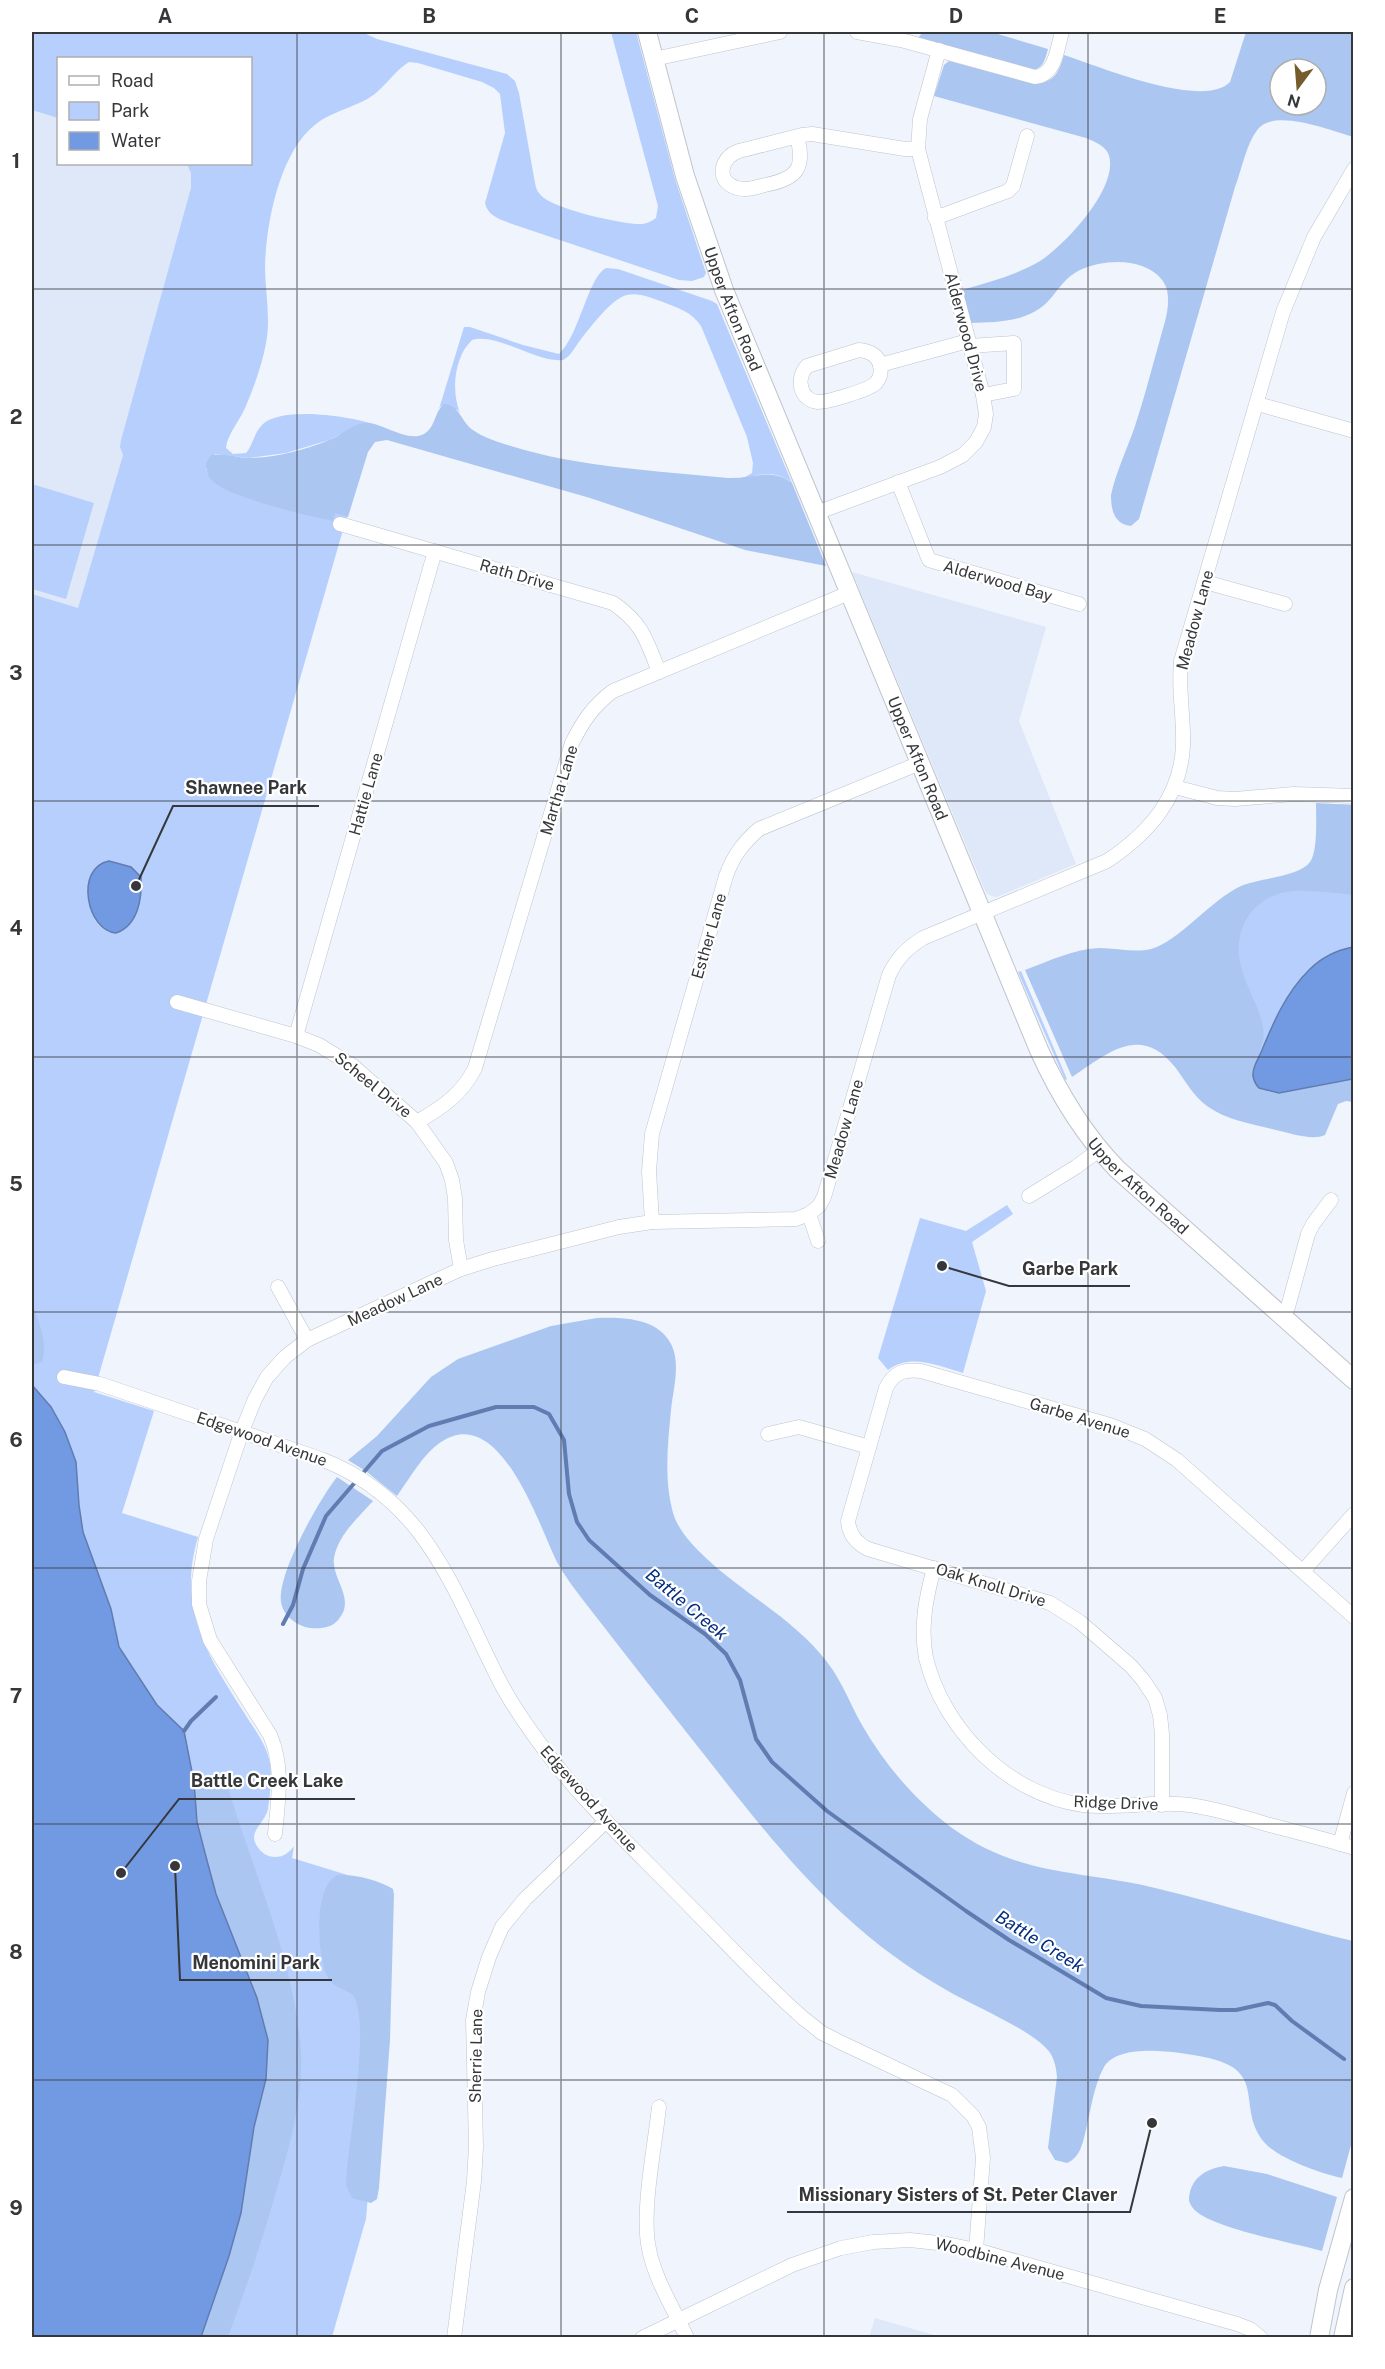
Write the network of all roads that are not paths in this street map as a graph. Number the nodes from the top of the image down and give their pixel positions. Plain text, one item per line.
1 (647, 32) edge
2 (780, 32) edge
3 (857, 32) edge
4 (1062, 32) edge
5 (939, 50) junction
6 (654, 59) junction
7 (1027, 136) dead end
8 (797, 137) junction
9 (918, 149) junction
10 (1353, 170) edge
11 (935, 218) junction
12 (968, 343) junction
13 (880, 365) junction
14 (983, 395) junction
15 (1257, 404) junction
16 (1353, 431) edge
17 (898, 482) junction
18 (816, 513) junction
19 (340, 524) dead end
20 (435, 552) junction
21 (1205, 582) junction
22 (849, 593) junction
23 (1079, 604) dead end
24 (1285, 604) dead end
25 (659, 672) junction
26 (920, 763) junction
27 (1175, 787) junction
28 (1353, 796) edge
29 (982, 913) junction
30 (177, 1002) dead end
31 (296, 1036) junction
32 (417, 1122) junction
33 (1099, 1150) junction
34 (1029, 1196) dead end
35 (1331, 1200) dead end
36 (809, 1214) junction
37 (652, 1222) junction
38 (818, 1241) dead end
39 (461, 1269) junction
40 (278, 1287) dead end
41 (1283, 1318) junction
42 (307, 1340) junction
43 (64, 1377) dead end
44 (1353, 1380) edge
45 (242, 1431) junction
46 (768, 1434) dead end
47 (868, 1447) junction
48 (1353, 1514) edge
49 (934, 1568) junction
50 (1303, 1571) junction
51 (1353, 1617) edge
52 (1353, 1793) edge
53 (1162, 1805) junction
54 (606, 1821) junction
55 (275, 1834) dead end
56 (1340, 1844) junction
57 (1353, 1848) edge
58 (659, 2107) dead end
59 (1353, 2198) edge
60 (976, 2250) junction
61 (1353, 2288) edge
62 (679, 2320) junction
63 (454, 2337) edge
64 (642, 2337) edge
65 (687, 2337) edge
66 (1261, 2337) edge
67 (1319, 2337) edge
68 (1343, 2337) edge

1 - 6 street, Upper Afton Road
2 - 6 street
3 - 5 street
4 - 5 street
5 - 9 street, Alderwood Drive
6 - 18 street, Upper Afton Road
7 - 11 street
8 - 8 street
8 - 9 street
9 - 11 street, Alderwood Drive
10 - 15 street, Meadow Lane
11 - 12 street, Alderwood Drive
12 - 13 street
12 - 14 street, Alderwood Drive
12 - 14 street
13 - 13 street
14 - 17 street, Alderwood Drive
15 - 16 street
15 - 21 street, Meadow Lane
17 - 18 street, Alderwood Drive
17 - 23 street, Alderwood Bay
18 - 22 street, Upper Afton Road
19 - 20 street, Rath Drive
20 - 25 street, Rath Drive
20 - 31 street, Hattie Lane
21 - 24 street
21 - 27 street, Meadow Lane
22 - 25 street, Martha Lane
22 - 26 street, Upper Afton Road
25 - 32 street, Martha Lane
26 - 29 street, Upper Afton Road
26 - 37 street, Esther Lane
27 - 28 street
27 - 29 street, Meadow Lane
29 - 33 street, Upper Afton Road
29 - 36 street, Meadow Lane
30 - 31 street, Scheel Drive
31 - 32 street, Scheel Drive
32 - 39 street, Scheel Drive
33 - 34 street
33 - 41 street, Upper Afton Road
35 - 41 street
36 - 37 street, Meadow Lane
36 - 38 street
37 - 39 street, Meadow Lane
39 - 42 street, Meadow Lane
40 - 42 street
41 - 44 street, Upper Afton Road
42 - 45 street, Meadow Lane
43 - 45 street, Edgewood Avenue
45 - 54 street, Edgewood Avenue
45 - 55 street, Meadow Lane
46 - 47 street
47 - 49 street, Oak Knoll Drive
47 - 50 street, Garbe Avenue
48 - 50 street
49 - 53 street, Oak Knoll Drive
49 - 53 street, Ridge Drive
50 - 51 street, Garbe Avenue
52 - 56 street
53 - 56 street, Ridge Drive
54 - 60 street, Edgewood Avenue
54 - 63 street, Sherrie Lane
56 - 57 street, Ridge Drive
58 - 62 street
59 - 67 street
60 - 62 street, Woodbine Avenue
60 - 66 street, Woodbine Avenue
61 - 68 street
62 - 64 street, Woodbine Avenue
62 - 65 street

